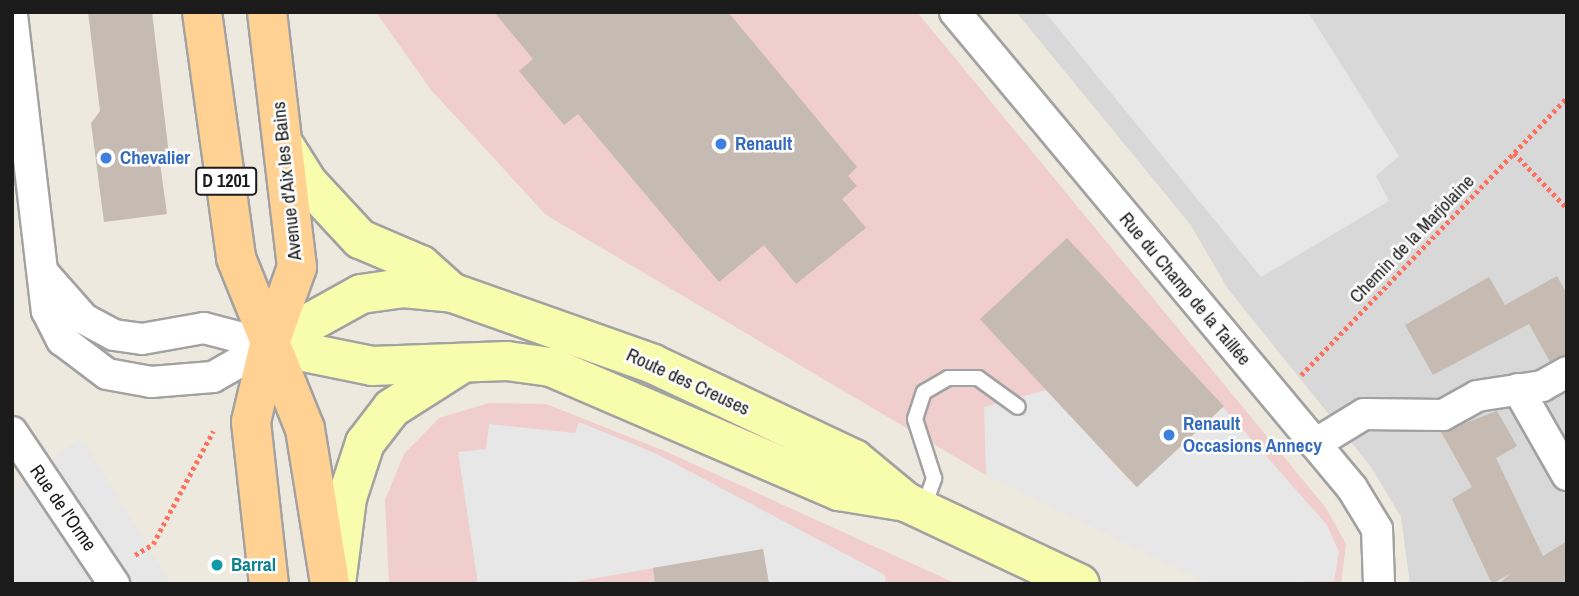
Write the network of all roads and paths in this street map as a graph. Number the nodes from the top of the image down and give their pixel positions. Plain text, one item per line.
1 (202, 12) edge
2 (267, 12) edge
3 (955, 12) edge
4 (12, 15) edge
5 (18, 96) edge
6 (1567, 98) edge
7 (286, 148) junction
8 (1514, 153) junction
9 (1567, 208) edge
10 (46, 276) junction
11 (453, 293) junction
12 (269, 345) junction
13 (464, 363) junction
14 (1567, 372) edge
15 (1518, 389) junction
16 (1277, 399) junction
17 (1018, 407) dead end
18 (215, 428) dead end
19 (1315, 444) junction
20 (16, 446) edge
21 (1567, 475) edge
22 (915, 506) junction
23 (111, 578) edge
24 (1379, 583) edge
25 (269, 584) edge
26 (330, 584) edge
27 (336, 584) edge
28 (1080, 584) edge

1 - 12 main road, D 1201
2 - 7 main road, Avenue d'Aix les Bains
3 - 16 street, Rue du Champ de la Taillée
4 - 5 street
5 - 10 street
6 - 8 path, Chemin de la Marjolaine
7 - 11 main road, Route des Creuses
7 - 12 main road, Avenue d'Aix les Bains
8 - 9 path
8 - 16 path, Chemin de la Marjolaine
10 - 12 street
10 - 12 street
11 - 12 main road, Route des Creuses
11 - 22 main road, Route des Creuses
12 - 13 main road, Route des Creuses
12 - 25 main road, Avenue d'Aix les Bains
12 - 26 main road, D 1201
13 - 22 main road, Route des Creuses
13 - 27 main road
14 - 15 street
15 - 19 street
15 - 21 street
16 - 19 street, Rue du Champ de la Taillée
17 - 22 lane
18 - 23 path
19 - 24 street, Rue du Champ de la Taillée
20 - 23 street, Rue de l'Orme
22 - 28 main road, Route des Creuses

